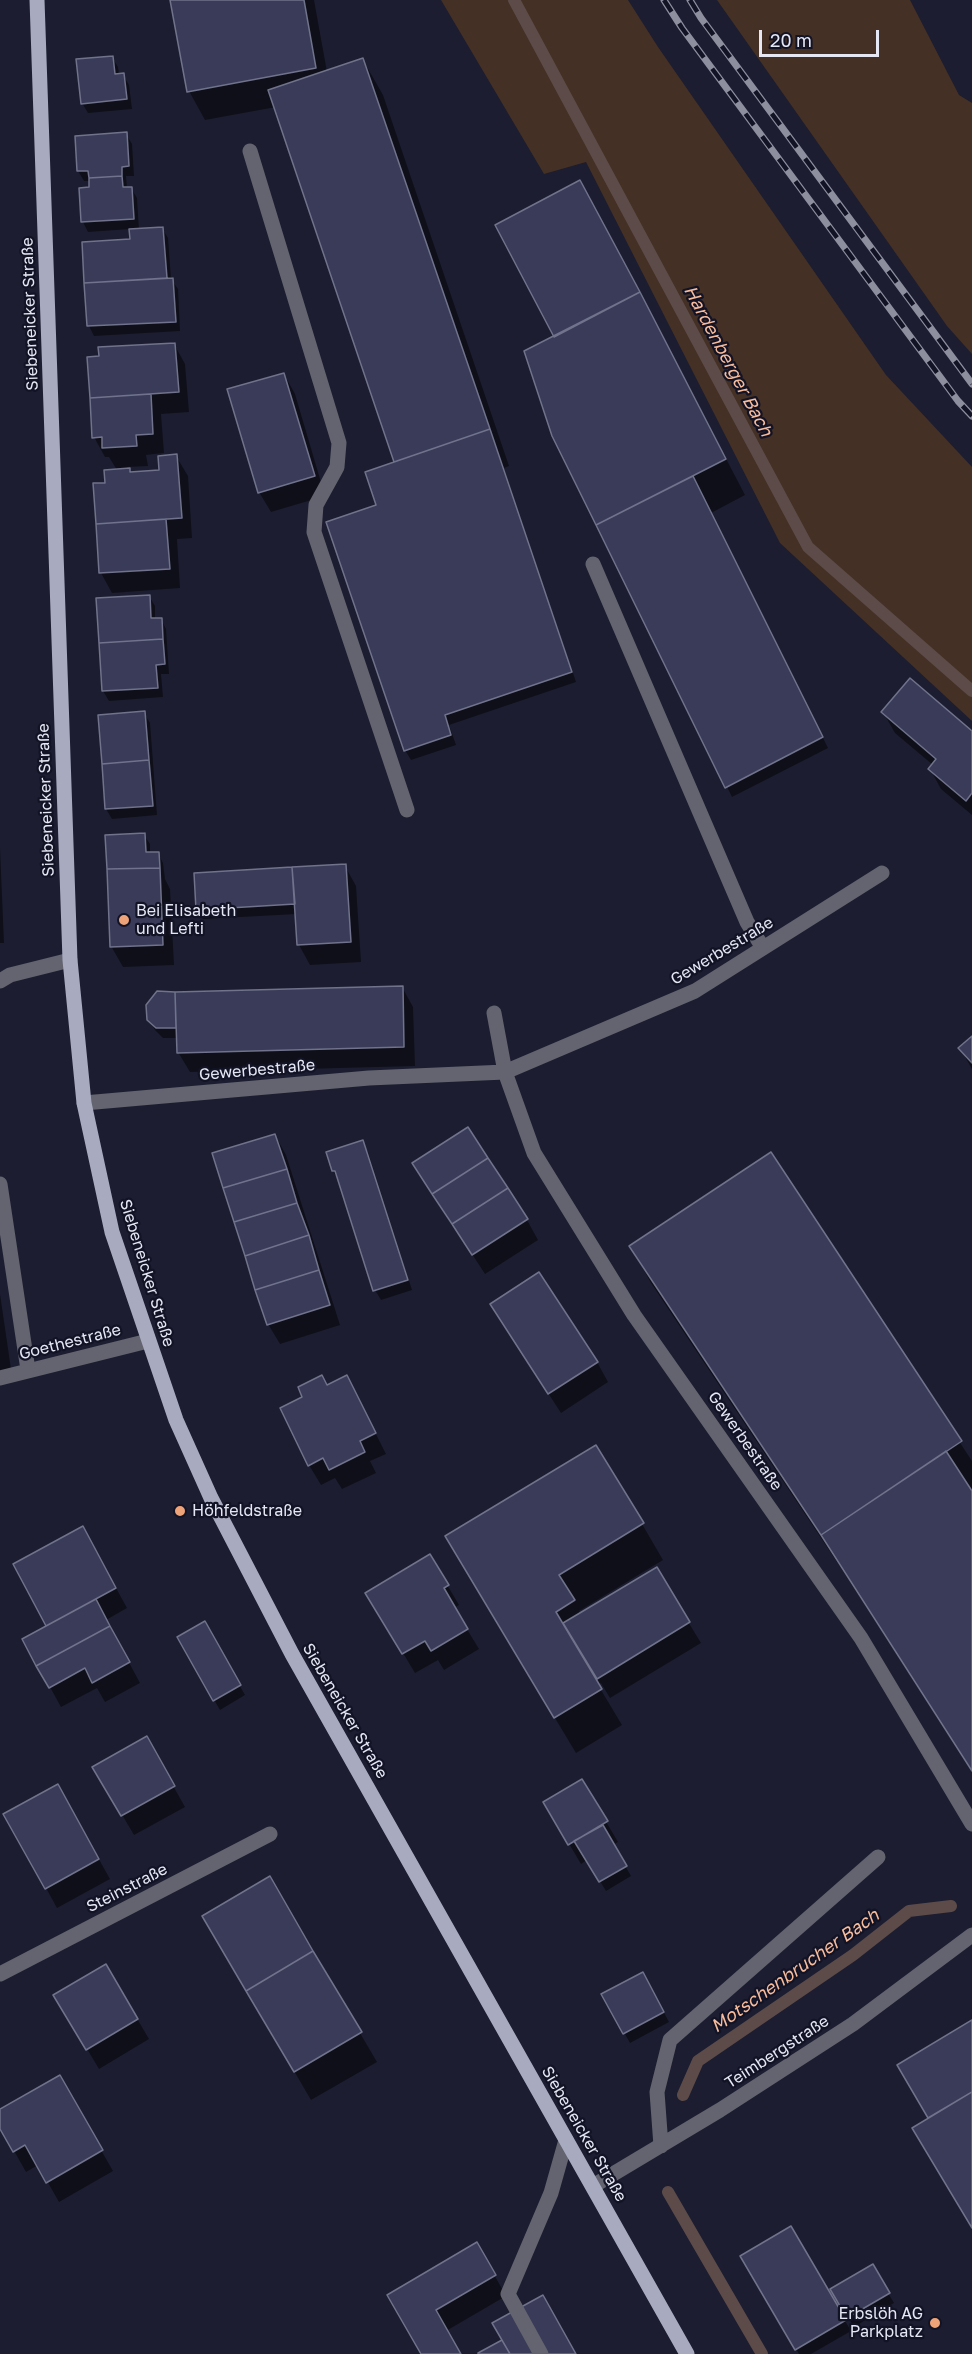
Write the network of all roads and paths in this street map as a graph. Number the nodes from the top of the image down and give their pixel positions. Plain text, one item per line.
1 (37, 0) edge
2 (250, 151) dead end
3 (593, 564) dead end
4 (407, 810) dead end
5 (882, 873) dead end
6 (763, 948) junction
7 (70, 960) junction
8 (3, 975) edge
9 (494, 1013) dead end
10 (505, 1072) junction
11 (84, 1103) junction
12 (0, 1184) edge
13 (148, 1341) junction
14 (28, 1370) junction
15 (0, 1378) edge
16 (972, 1824) edge
17 (270, 1834) dead end
18 (878, 1857) dead end
19 (972, 1935) edge
20 (0, 1974) edge
21 (566, 2140) junction
22 (661, 2146) junction
23 (593, 2186) junction
24 (541, 2354) edge
25 (687, 2354) edge

1 - 7 main road, Siebeneicker Straße
2 - 4 street
3 - 6 street
5 - 6 street, Gewerbestraße
6 - 10 street, Gewerbestraße
7 - 8 street
7 - 11 main road, Siebeneicker Straße
9 - 10 street
10 - 11 street, Gewerbestraße
10 - 16 street, Gewerbestraße
11 - 13 main road, Siebeneicker Straße
12 - 14 street
13 - 14 street, Goethestraße
13 - 21 main road, Siebeneicker Straße
14 - 15 street, Goethestraße
17 - 20 street, Steinstraße
18 - 22 street
19 - 22 street, Teimbergstraße
21 - 23 main road, Siebeneicker Straße
21 - 24 street
22 - 23 street, Teimbergstraße
23 - 25 main road, Siebeneicker Straße

